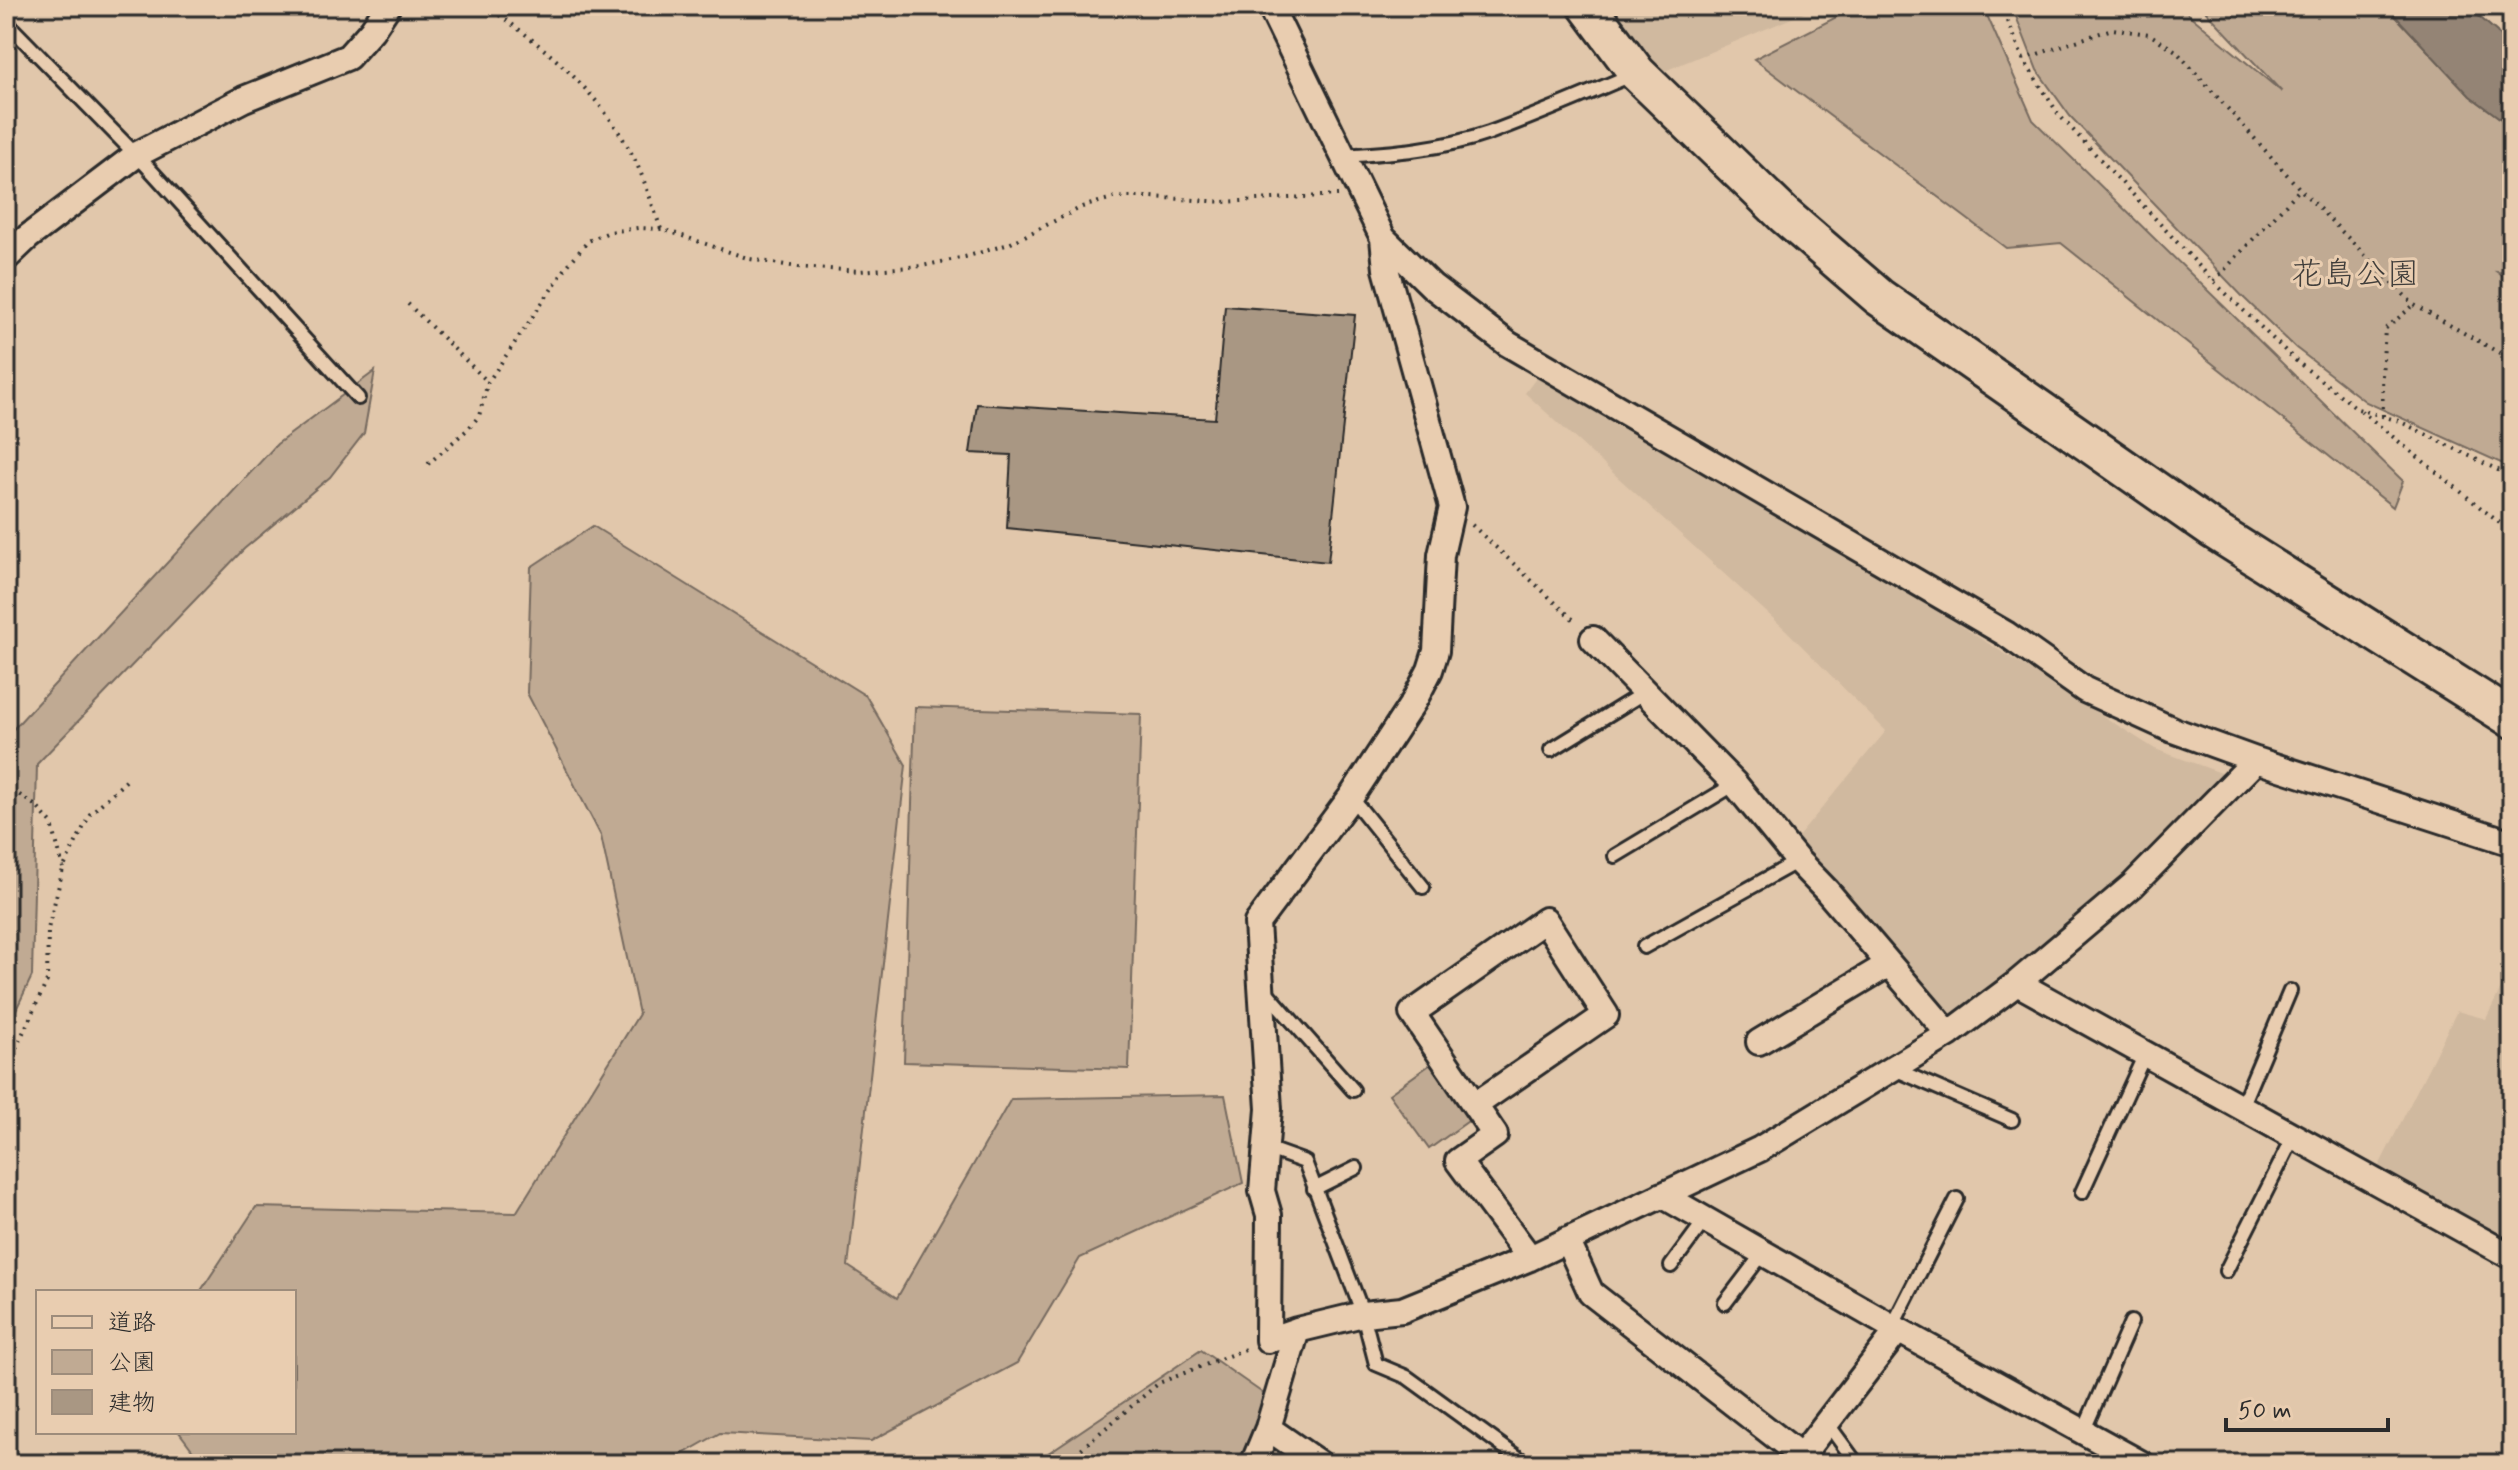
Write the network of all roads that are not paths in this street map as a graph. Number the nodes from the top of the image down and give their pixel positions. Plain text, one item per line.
1 (388, 6) edge
2 (1270, 6) edge
3 (1587, 6) edge
4 (6, 22) edge
5 (1637, 73) junction
6 (136, 155) junction
7 (1342, 156) junction
8 (1383, 238) junction
9 (6, 258) edge
10 (358, 398) dead end
11 (1593, 639) road end
12 (1645, 692) junction
13 (2512, 719) edge
14 (1551, 750) dead end
15 (2256, 760) junction
16 (1735, 784) junction
17 (1351, 797) junction
18 (2512, 843) edge
19 (1615, 856) dead end
20 (1798, 861) junction
21 (1423, 887) dead end
22 (1644, 947) dead end
23 (1889, 964) junction
24 (2017, 983) junction
25 (1262, 987) junction
26 (2290, 991) dead end
27 (1949, 1034) junction
28 (1759, 1042) dead end
29 (2145, 1054) junction
30 (1892, 1068) junction
31 (1353, 1090) dead end
32 (1475, 1105) junction
33 (2241, 1107) junction
34 (2012, 1120) dead end
35 (2294, 1136) junction
36 (1266, 1148) junction
37 (1356, 1168) dead end
38 (1314, 1189) junction
39 (2082, 1192) dead end
40 (1662, 1195) junction
41 (1957, 1199) dead end
42 (1705, 1220) junction
43 (1567, 1240) junction
44 (1763, 1253) junction
45 (2512, 1257) edge
46 (1530, 1258) junction
47 (1671, 1266) dead end
48 (2226, 1271) dead end
49 (1725, 1303) dead end
50 (1363, 1314) junction
51 (2131, 1322) dead end
52 (1895, 1329) junction
53 (1297, 1330) junction
54 (1827, 1423) junction
55 (1268, 1428) junction
56 (2083, 1432) junction
57 (2112, 1457) edge
58 (1798, 1460) edge
59 (1253, 1464) edge
60 (1320, 1464) edge
61 (1527, 1464) edge
62 (1857, 1464) edge
63 (2142, 1464) edge

1 - 6 street
2 - 7 street
3 - 5 street
4 - 6 lane
5 - 7 lane
5 - 13 street
6 - 9 street
6 - 10 lane
7 - 8 street
8 - 15 street
8 - 17 street
11 - 12 street
12 - 14 lane
12 - 16 street
15 - 18 street
15 - 24 street
16 - 19 lane
16 - 20 street
17 - 21 lane
17 - 25 street
20 - 22 lane
20 - 23 street
23 - 27 street
23 - 28 street
24 - 27 street
24 - 29 street
25 - 31 lane
25 - 36 street
26 - 33 lane
27 - 30 street
29 - 33 street
29 - 39 lane
30 - 34 lane
30 - 40 street
32 - 32 street
32 - 46 street
33 - 35 street
35 - 45 street
35 - 48 lane
36 - 38 lane
36 - 53 street
37 - 38 lane
38 - 50 lane
40 - 42 street
40 - 43 street
41 - 52 lane
42 - 44 street
42 - 47 lane
43 - 46 street
43 - 58 street
44 - 49 lane
44 - 52 street
46 - 50 street
50 - 53 street
50 - 61 lane
51 - 56 lane
52 - 54 street
52 - 56 street
53 - 55 street
54 - 58 street
54 - 62 lane
55 - 59 street
55 - 60 street
56 - 57 street
57 - 63 street

